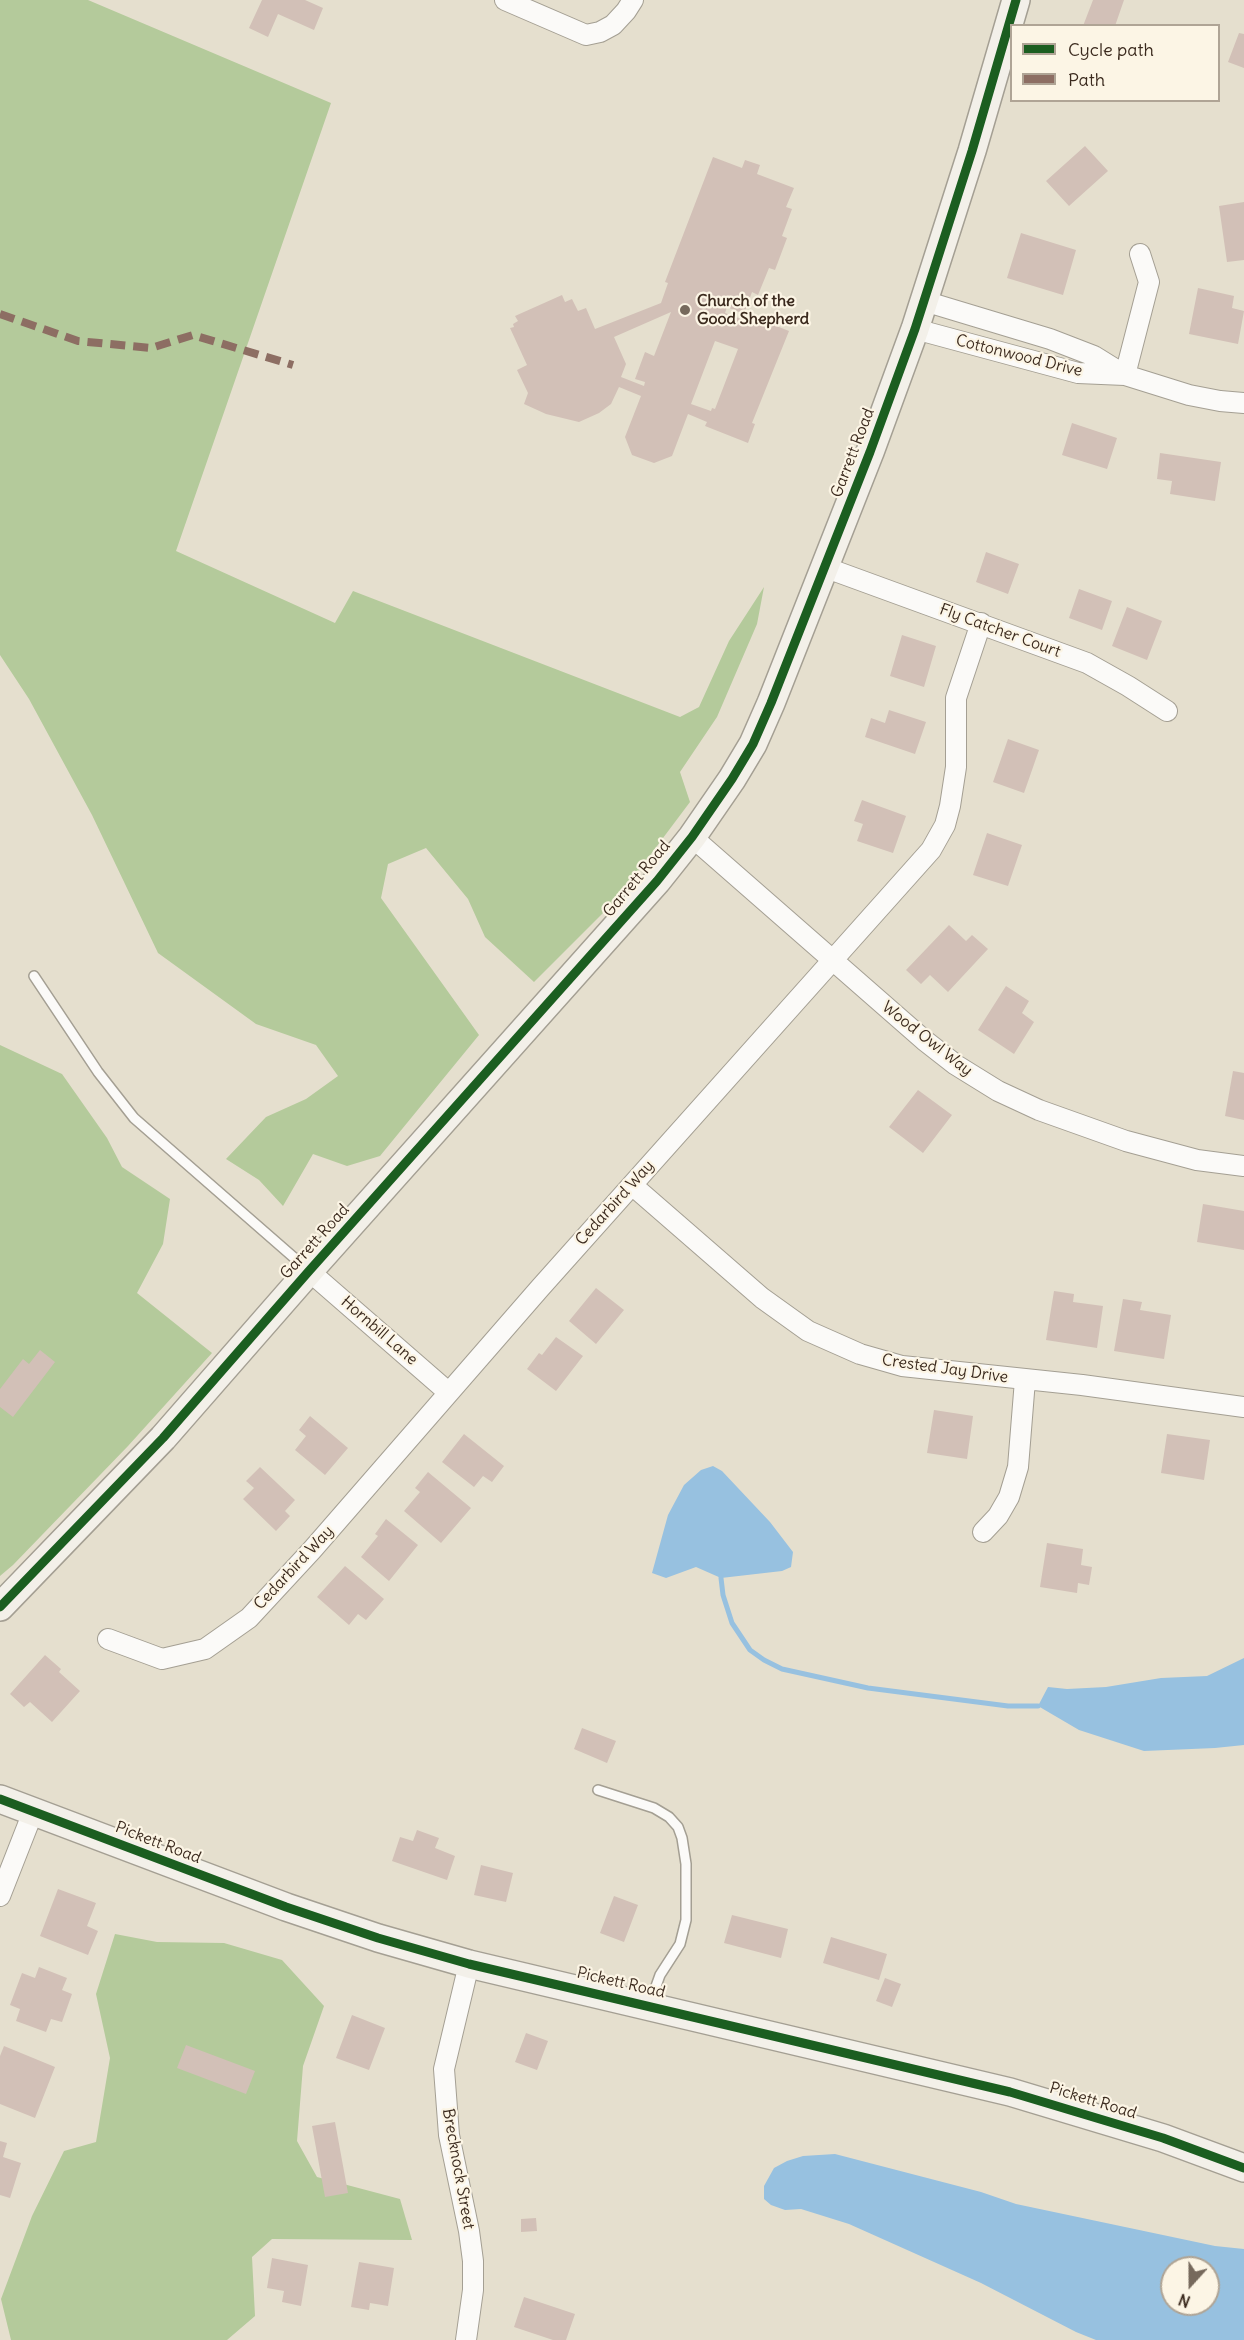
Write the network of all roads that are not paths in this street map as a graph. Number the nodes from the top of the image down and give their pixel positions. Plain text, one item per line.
1 (505, 0) edge
2 (633, 0) edge
3 (1016, 0) edge
4 (1140, 254) dead end
5 (924, 301) junction
6 (915, 329) junction
7 (1047, 352) junction
8 (1125, 375) junction
9 (1244, 403) edge
10 (824, 567) junction
11 (981, 623) junction
12 (1167, 711) dead end
13 (692, 837) junction
14 (832, 960) junction
15 (34, 976) dead end
16 (1244, 1166) edge
17 (632, 1185) junction
18 (309, 1271) junction
19 (1025, 1380) junction
20 (448, 1392) junction
21 (1244, 1407) edge
22 (983, 1532) dead end
23 (0, 1607) edge
24 (108, 1639) dead end
25 (598, 1790) dead end
26 (0, 1798) edge
27 (33, 1812) junction
28 (0, 1896) edge
29 (469, 1964) junction
30 (649, 2006) junction
31 (1244, 2168) edge
32 (466, 2340) edge

1 - 2 street
3 - 5 street, Garrett Road
4 - 8 street
5 - 6 street, Garrett Road
5 - 7 street, Cottonwood Drive
6 - 7 street, Cottonwood Drive
6 - 10 street, Garrett Road
7 - 8 street, Cottonwood Drive
7 - 8 street, Cottonwood Drive
8 - 9 street, Cottonwood Drive
10 - 11 street, Fly Catcher Court
10 - 13 street, Garrett Road
11 - 12 street, Fly Catcher Court
11 - 14 street, Cedarbird Way
13 - 14 street, Wood Owl Way
13 - 18 street, Garrett Road
14 - 16 street, Wood Owl Way
14 - 17 street, Cedarbird Way
15 - 18 lane
17 - 19 street, Crested Jay Drive
17 - 20 street, Cedarbird Way
18 - 20 street, Hornbill Lane
18 - 23 street, Garrett Road
19 - 21 street, Crested Jay Drive
19 - 22 street
20 - 24 street, Cedarbird Way
25 - 30 lane
26 - 27 street, Pickett Road
27 - 28 street
27 - 29 street, Pickett Road
29 - 30 street, Pickett Road
29 - 32 street, Brecknock Street
30 - 31 street, Pickett Road

